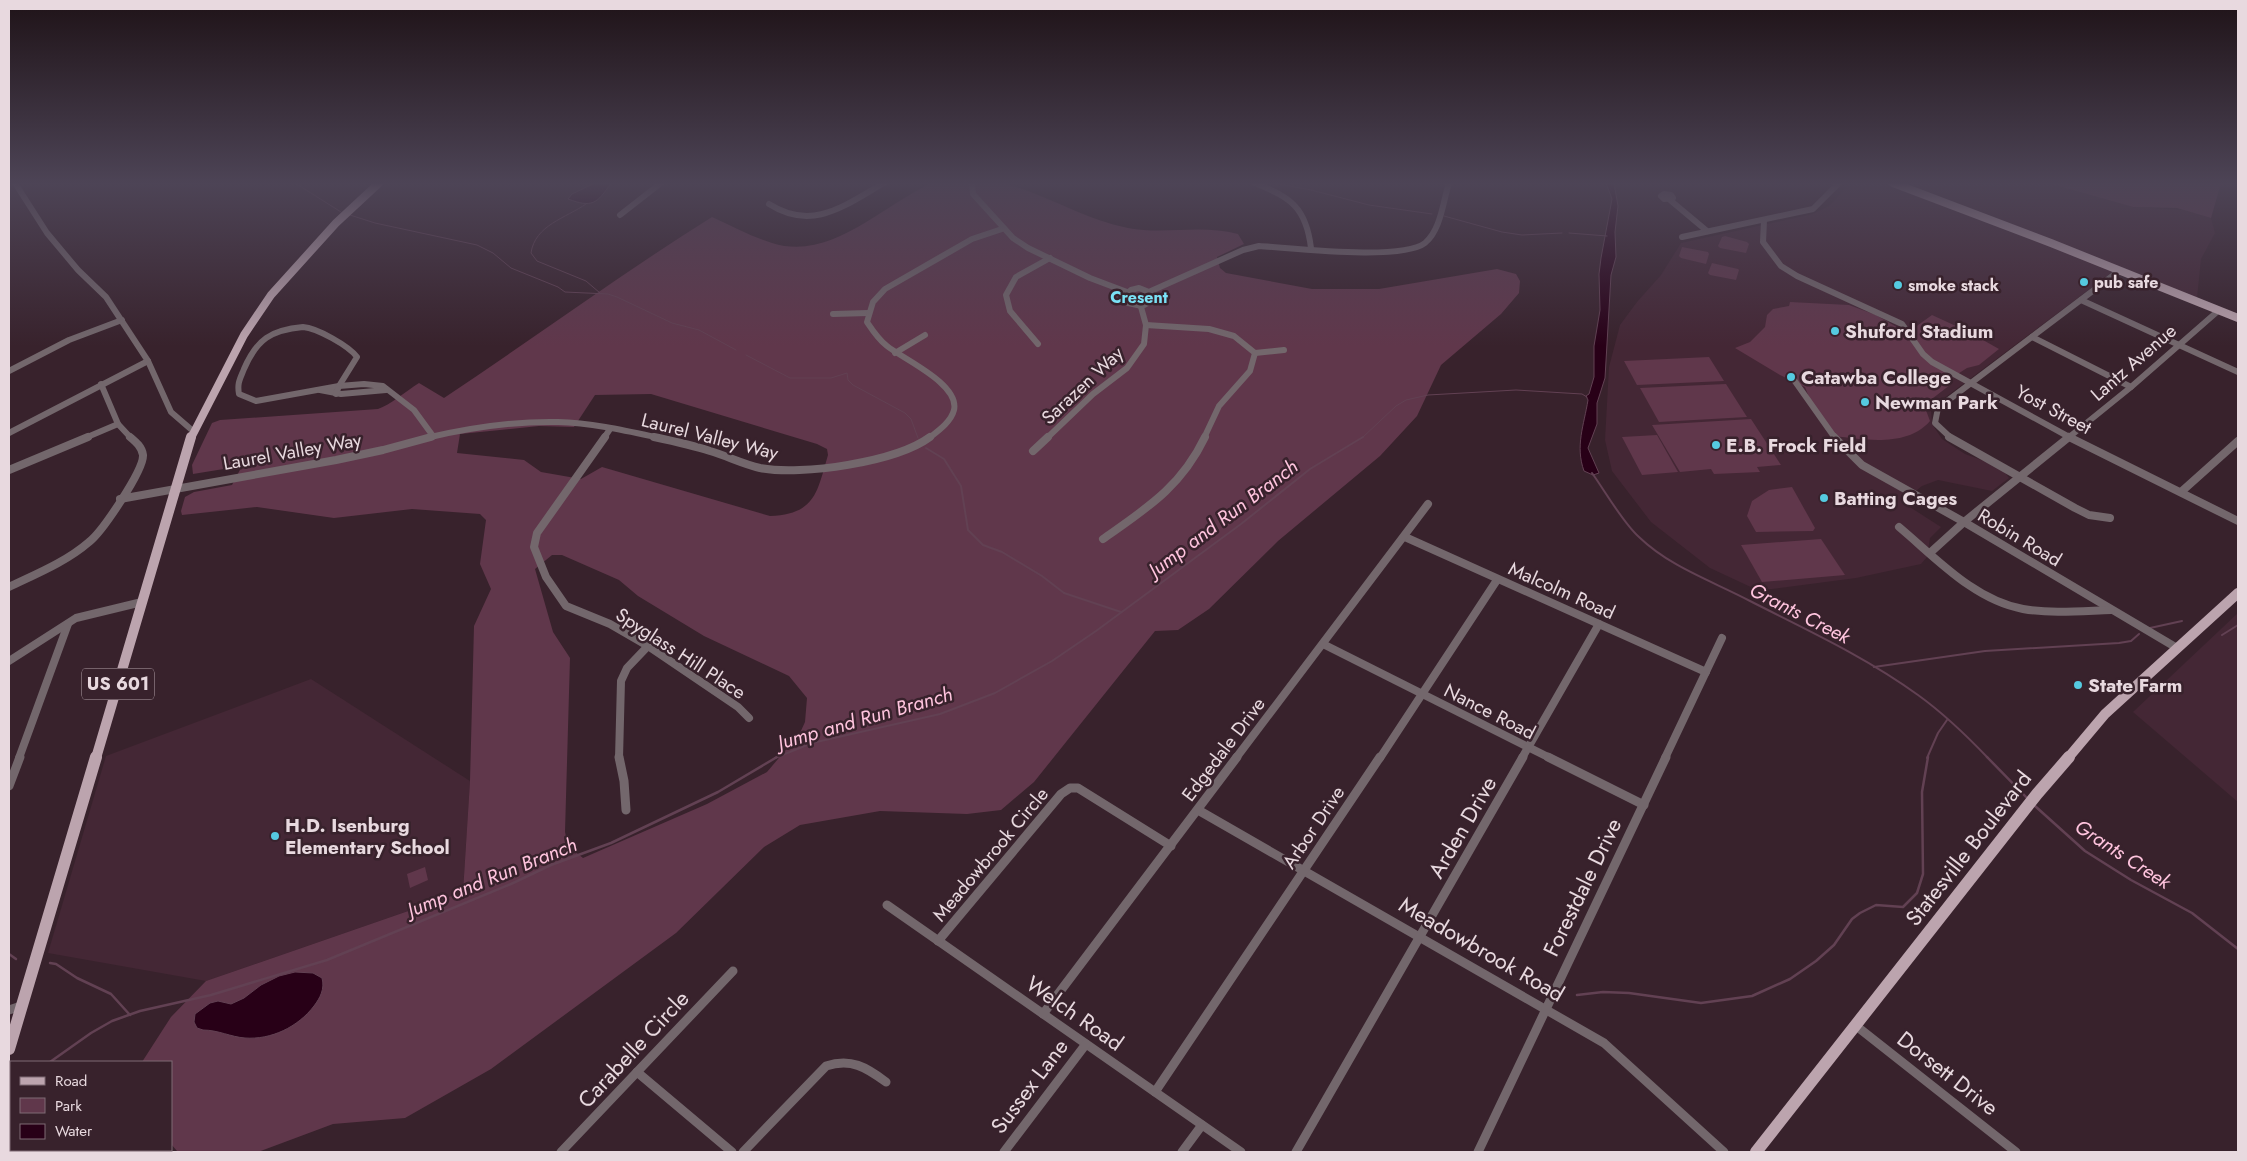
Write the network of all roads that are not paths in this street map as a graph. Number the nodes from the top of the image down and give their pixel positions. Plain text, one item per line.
1 (51, 237) edge
2 (322, 237) edge
3 (977, 237) edge
4 (1013, 237) edge
5 (1309, 237) edge
6 (1432, 237) edge
7 (1764, 237) edge
8 (2029, 237) edge
9 (1311, 248) junction
10 (1050, 258) junction
11 (2119, 272) junction
12 (1152, 291) junction
13 (1127, 292) junction
14 (2081, 300) junction
15 (1141, 306) junction
16 (2218, 311) junction
17 (868, 313) junction
18 (833, 314) dead end
19 (2238, 318) edge
20 (122, 320) junction
21 (1146, 325) junction
22 (924, 335) dead end
23 (2032, 337) junction
24 (1038, 344) dead end
25 (2178, 344) junction
26 (1284, 350) dead end
27 (895, 353) junction
28 (1254, 353) junction
29 (148, 361) junction
30 (9, 371) edge
31 (2238, 372) edge
32 (1794, 380) dead end
33 (1971, 383) junction
34 (101, 384) junction
35 (341, 386) junction
36 (2131, 387) junction
37 (320, 390) junction
38 (388, 390) junction
39 (336, 394) junction
40 (118, 424) junction
41 (610, 429) junction
42 (193, 431) junction
43 (9, 433) edge
44 (432, 436) junction
45 (2069, 437) junction
46 (2238, 440) edge
47 (1033, 451) dead end
48 (9, 470) edge
49 (2019, 478) junction
50 (176, 489) junction
51 (2181, 492) junction
52 (120, 499) junction
53 (1428, 504) dead end
54 (2110, 518) dead end
55 (2238, 521) edge
56 (1964, 522) junction
57 (1899, 527) dead end
58 (1405, 537) junction
59 (1103, 539) dead end
60 (1931, 552) junction
61 (1497, 580) junction
62 (9, 587) edge
63 (2238, 593) edge
64 (142, 602) junction
65 (2111, 610) junction
66 (68, 624) junction
67 (1599, 624) junction
68 (1722, 638) dead end
69 (1322, 644) junction
70 (648, 646) junction
71 (2176, 648) junction
72 (9, 661) edge
73 (1706, 672) junction
74 (1422, 695) junction
75 (749, 718) dead end
76 (1529, 748) junction
77 (9, 786) edge
78 (1644, 805) junction
79 (626, 810) dead end
80 (1198, 810) junction
81 (1171, 846) junction
82 (1304, 871) junction
83 (887, 905) dead end
84 (1421, 936) junction
85 (938, 941) junction
86 (732, 971) dead end
87 (15, 1008) edge
88 (1546, 1009) junction
89 (1043, 1014) junction
90 (1855, 1026) junction
91 (1086, 1044) junction
92 (9, 1049) edge
93 (637, 1072) junction
94 (886, 1082) dead end
95 (1155, 1092) junction
96 (1202, 1125) junction
97 (561, 1152) edge
98 (732, 1152) edge
99 (743, 1152) edge
100 (1004, 1152) edge
101 (1182, 1152) edge
102 (1241, 1152) edge
103 (1296, 1152) edge
104 (1478, 1152) edge
105 (1724, 1152) edge
106 (1756, 1152) edge
107 (2016, 1152) edge

1 - 20 street
2 - 42 main road, US 601
3 - 17 street
4 - 10 street
5 - 9 street
6 - 9 street
7 - 33 street, Yost Street
8 - 11 main road
9 - 12 street
10 - 13 street
10 - 24 street
11 - 14 street
11 - 16 main road
12 - 13 street
12 - 15 street
13 - 15 street
14 - 23 street
14 - 25 street
15 - 21 street, Sarazen Way
16 - 19 main road
16 - 25 street, Lantz Avenue
17 - 18 street
17 - 27 street, Laurel Valley Way
20 - 29 street
20 - 30 street
21 - 28 street
21 - 47 street, Sarazen Way
22 - 27 street
23 - 33 street
23 - 36 street
25 - 31 street
25 - 36 street, Lantz Avenue
26 - 28 street
27 - 41 street, Laurel Valley Way
28 - 59 street
29 - 34 street
29 - 42 street
32 - 56 street, Robin Road
33 - 45 street, Yost Street
33 - 49 street
34 - 40 street
34 - 43 street
35 - 37 street
35 - 37 street
35 - 38 street
35 - 39 street
36 - 45 street, Lantz Avenue
37 - 39 street
38 - 39 street
38 - 44 street
40 - 48 street
40 - 52 street
41 - 44 street, Laurel Valley Way
41 - 70 street, Spyglass Hill Place
42 - 50 main road, US 601
44 - 50 street, Laurel Valley Way
45 - 49 street, Lantz Avenue
45 - 51 street, Yost Street
46 - 51 street
49 - 54 street
49 - 56 street, Lantz Avenue
50 - 52 street, Laurel Valley Way
50 - 64 main road, US 601
51 - 55 street, Yost Street
52 - 62 street
53 - 58 street, Edgedale Drive
56 - 60 street, Lantz Avenue
56 - 65 street, Robin Road
57 - 60 street
58 - 61 street, Malcolm Road
58 - 69 street, Edgedale Drive
60 - 65 street
61 - 67 street, Malcolm Road
61 - 74 street, Arbor Drive
63 - 71 main road, Statesville Boulevard
64 - 66 street
64 - 87 main road, US 601
65 - 71 street, Robin Road
66 - 72 street
66 - 77 street
67 - 73 street, Malcolm Road
67 - 76 street, Arden Drive
68 - 73 street, Forestdale Drive
69 - 74 street, Nance Road
69 - 80 street, Edgedale Drive
70 - 75 street, Spyglass Hill Place
70 - 79 street
71 - 90 main road, Statesville Boulevard
73 - 78 street, Forestdale Drive
74 - 76 street, Nance Road
74 - 82 street, Arbor Drive
76 - 78 street, Nance Road
76 - 84 street, Arden Drive
78 - 88 street, Forestdale Drive
80 - 81 street, Edgedale Drive
80 - 82 street, Meadowbrook Road
81 - 85 street, Meadowbrook Circle
81 - 89 street, Edgedale Drive
82 - 84 street, Meadowbrook Road
82 - 95 street, Arbor Drive
83 - 85 street, Welch Road
84 - 88 street, Meadowbrook Road
84 - 103 street, Arden Drive
85 - 89 street, Welch Road
86 - 93 street, Carabelle Circle
87 - 92 main road, US 601
88 - 104 street, Forestdale Drive
88 - 105 street, Meadowbrook Road
89 - 91 street, Welch Road
90 - 106 main road, Statesville Boulevard
90 - 107 street, Dorsett Drive
91 - 95 street, Welch Road
91 - 100 street, Sussex Lane
93 - 97 street, Carabelle Circle
93 - 98 street
94 - 99 street
95 - 96 street, Welch Road
96 - 101 street
96 - 102 street, Welch Road

